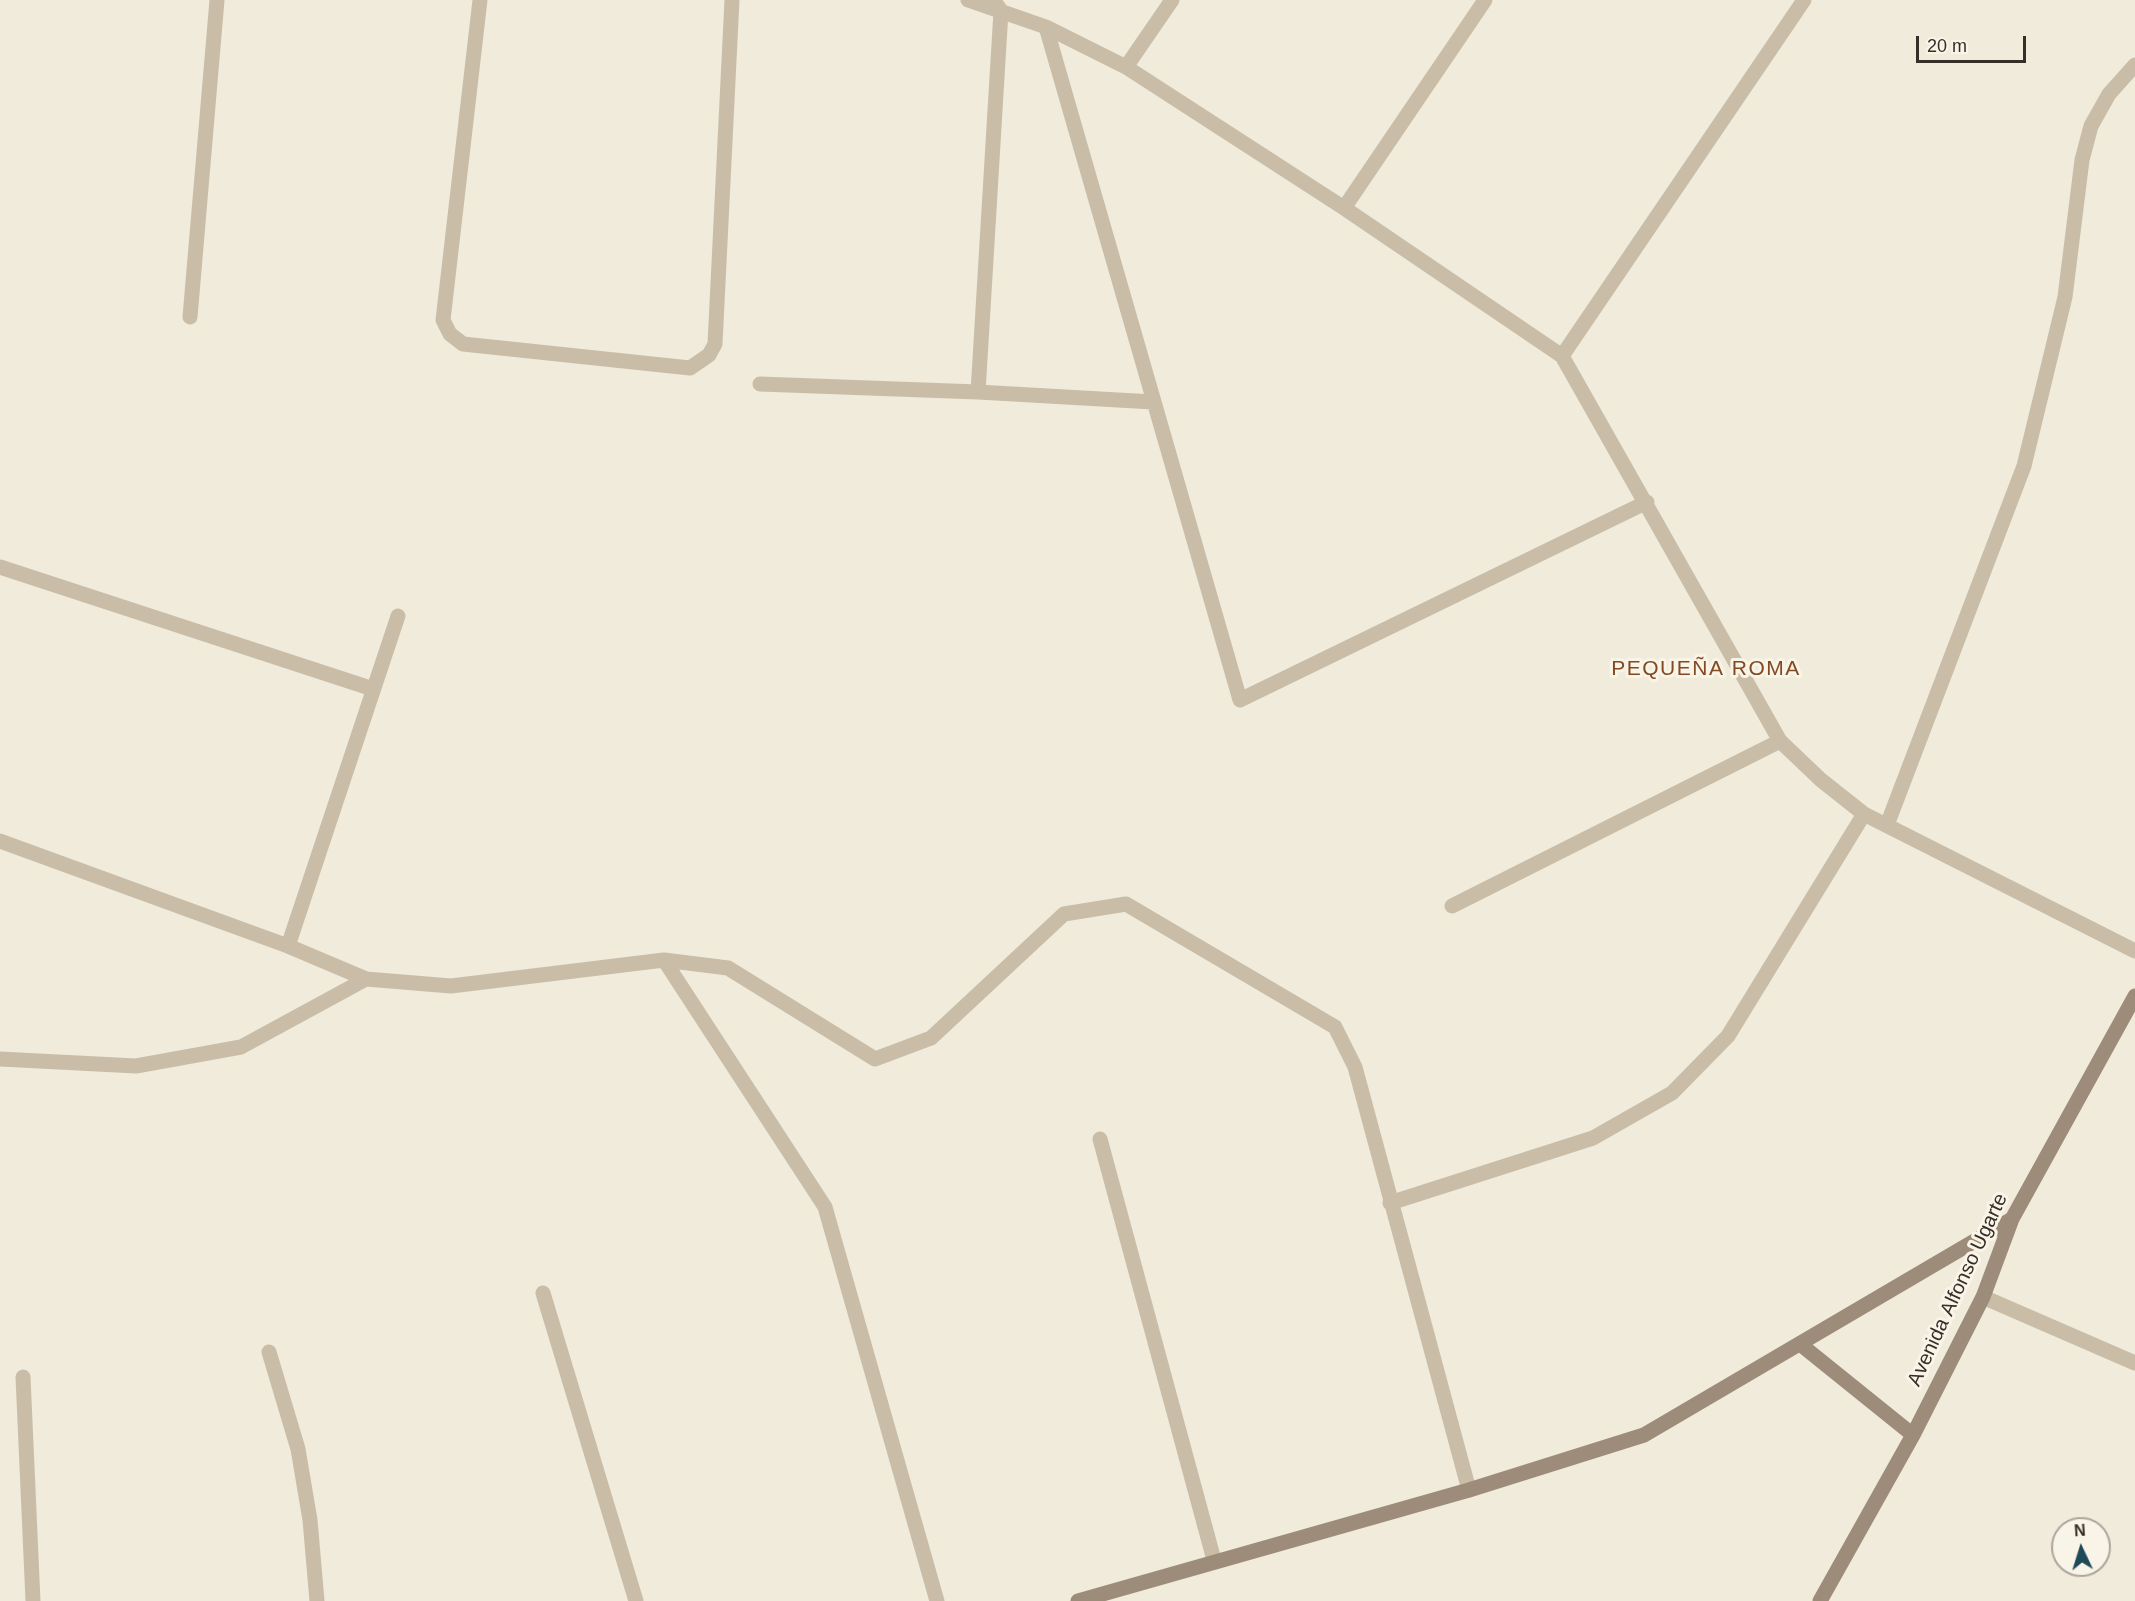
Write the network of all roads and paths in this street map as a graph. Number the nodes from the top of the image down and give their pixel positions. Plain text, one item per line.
1 (217, 0) edge
2 (480, 0) edge
3 (732, 0) edge
4 (968, 0) edge
5 (1172, 0) edge
6 (1485, 0) edge
7 (1804, 0) edge
8 (997, 6) edge
9 (1046, 27) junction
10 (2135, 65) edge
11 (1126, 67) junction
12 (1344, 208) junction
13 (190, 317) dead end
14 (1562, 356) junction
15 (760, 384) dead end
16 (978, 392) junction
17 (1153, 402) junction
18 (1647, 502) junction
19 (0, 567) edge
20 (398, 616) dead end
21 (372, 689) junction
22 (1780, 741) junction
23 (1864, 813) junction
24 (1887, 825) junction
25 (0, 841) edge
26 (1452, 906) dead end
27 (288, 946) junction
28 (2135, 951) edge
29 (664, 960) junction
30 (366, 979) junction
31 (2135, 996) edge
32 (0, 1059) edge
33 (1100, 1139) dead end
34 (1390, 1203) junction
35 (2012, 1219) junction
36 (543, 1293) dead end
37 (1983, 1297) junction
38 (1800, 1344) junction
39 (269, 1352) dead end
40 (2135, 1363) edge
41 (23, 1377) dead end
42 (1913, 1436) junction
43 (1469, 1490) junction
44 (1214, 1560) junction
45 (33, 1601) edge
46 (317, 1601) edge
47 (636, 1601) edge
48 (937, 1601) edge
49 (1078, 1601) edge
50 (1820, 1601) edge

1 - 13 street
2 - 3 street
4 - 8 street
5 - 11 street
6 - 12 street
7 - 14 street
8 - 9 street
8 - 16 street
9 - 11 street
9 - 17 street
10 - 24 street
11 - 12 street
12 - 14 street
14 - 18 street
15 - 16 street
16 - 17 street
17 - 18 street
18 - 22 street
19 - 21 street
20 - 21 street
21 - 27 street
22 - 23 street
22 - 26 street
23 - 24 street
23 - 34 street
24 - 28 street
25 - 27 street
27 - 30 street
29 - 30 street
29 - 34 street
29 - 48 street
30 - 32 street
31 - 35 street, Avenida Alfonso Ugarte
33 - 44 street
34 - 43 street
35 - 37 street, Avenida Alfonso Ugarte
35 - 38 street
36 - 47 street
37 - 40 street
37 - 42 street, Avenida Alfonso Ugarte
38 - 42 street
38 - 43 street
39 - 46 street
41 - 45 street
42 - 50 street, Avenida Alfonso Ugarte
43 - 44 street
44 - 49 street

